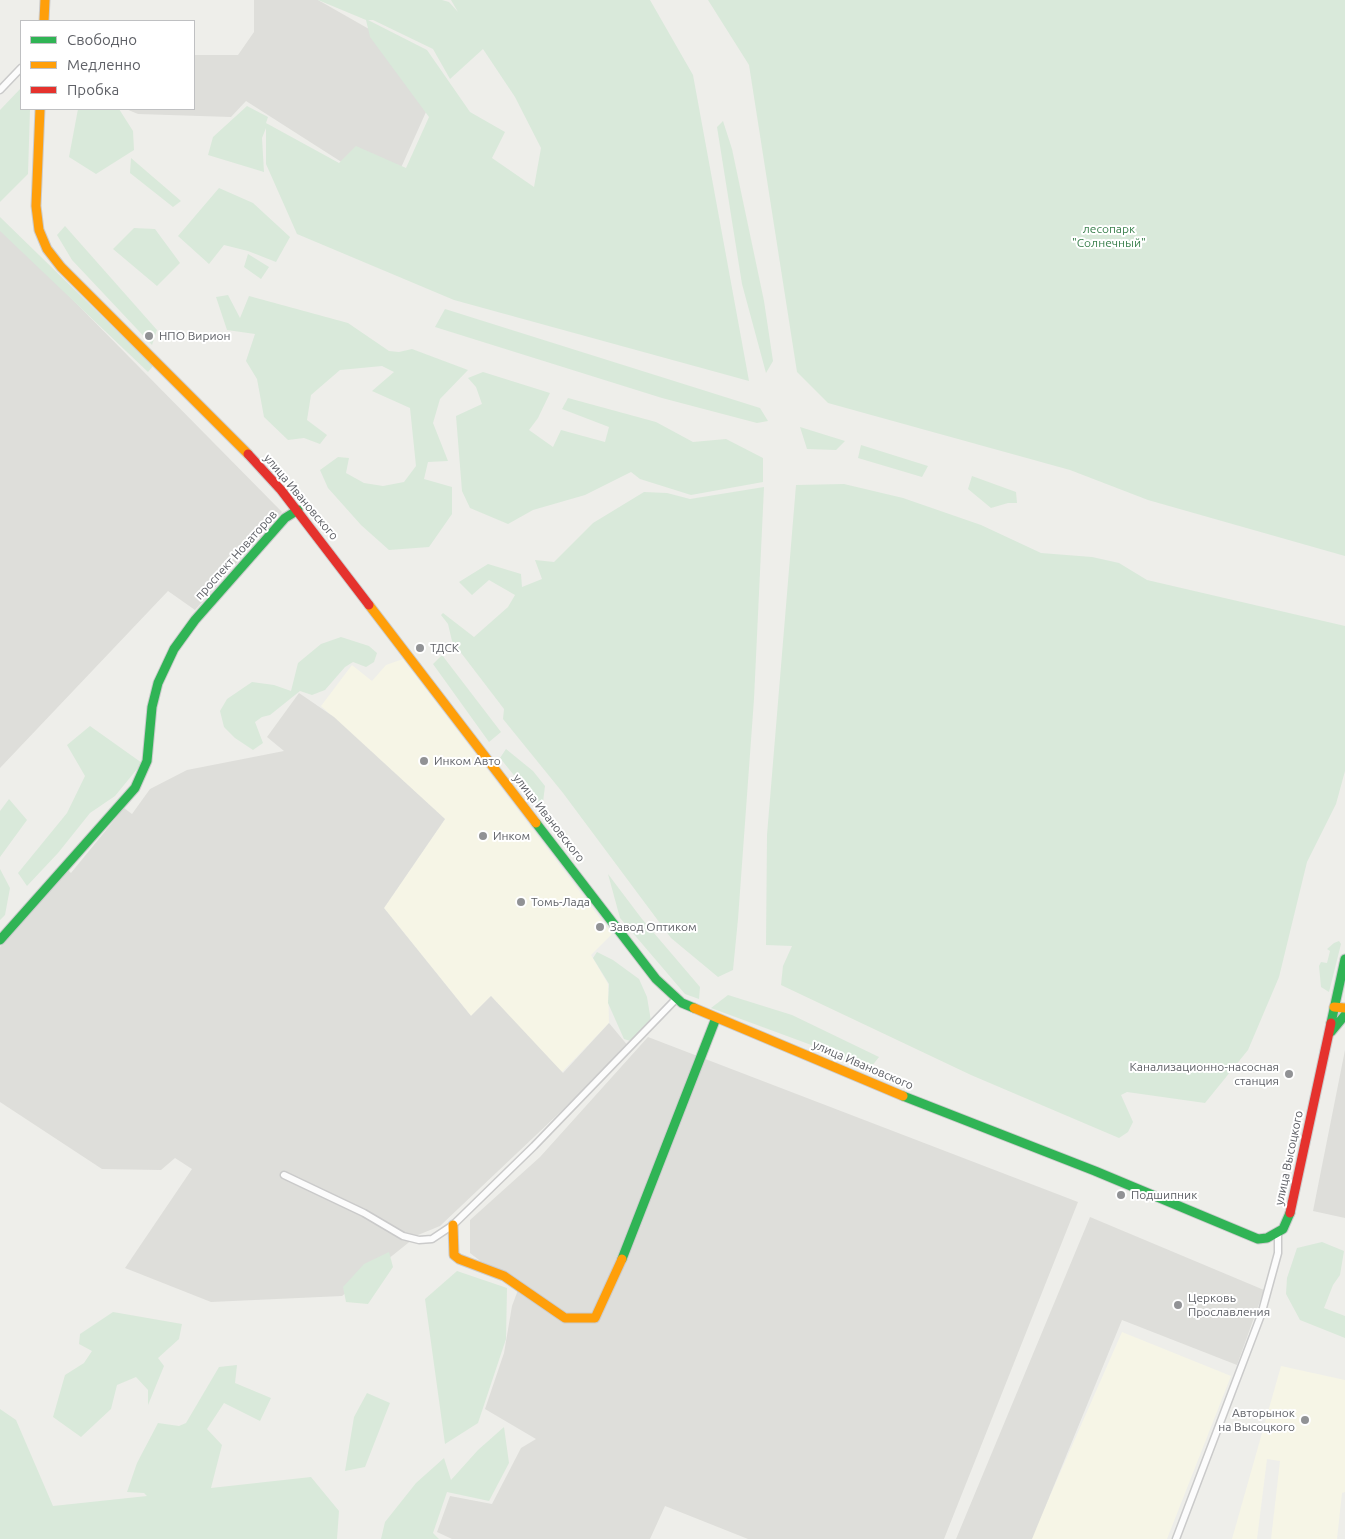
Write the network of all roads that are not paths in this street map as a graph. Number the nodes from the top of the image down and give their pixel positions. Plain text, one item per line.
1 (45, 0) edge
2 (44, 20) edge
3 (20, 69) edge
4 (0, 90) edge
5 (40, 110) edge
6 (298, 510) junction
7 (0, 940) edge
8 (1345, 959) edge
9 (676, 999) junction
10 (1334, 1008) junction
11 (1345, 1008) edge
12 (1345, 1015) edge
13 (716, 1018) junction
14 (1326, 1041) junction
15 (284, 1175) dead end
16 (452, 1225) junction
17 (1278, 1233) junction
18 (1178, 1539) edge

1 - 2 main road
3 - 4 street
5 - 6 main road, улица Ивановского
6 - 7 main road, проспект Новаторов
6 - 9 main road, улица Ивановского
8 - 10 main road, улица Высоцкого
9 - 13 main road, улица Ивановского
9 - 16 street
10 - 11 main road
10 - 14 main road, улица Высоцкого
12 - 14 main road
13 - 16 main road
13 - 17 main road, улица Ивановского
14 - 17 main road, улица Высоцкого
15 - 16 street
17 - 18 street, улица Высоцкого

